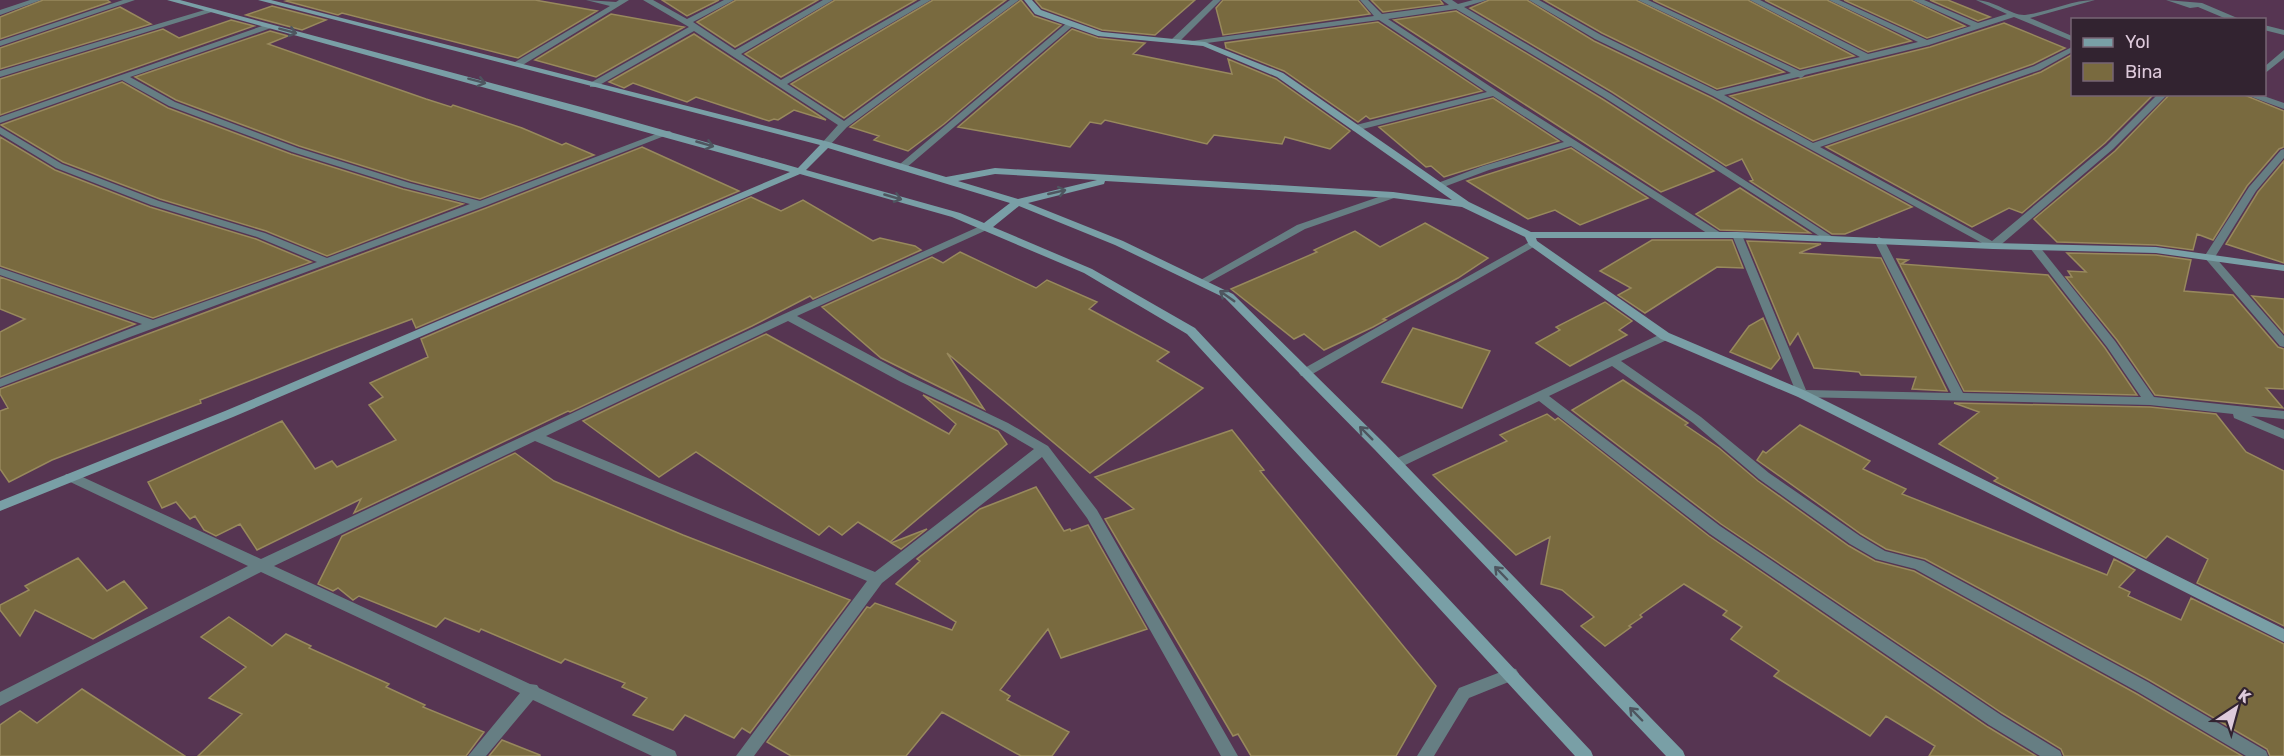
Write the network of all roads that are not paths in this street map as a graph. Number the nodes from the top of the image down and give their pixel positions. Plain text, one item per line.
1 (37, 0) edge
2 (130, 0) edge
3 (171, 0) edge
4 (262, 0) edge
5 (590, 0) edge
6 (647, 0) edge
7 (730, 0) edge
8 (829, 0) edge
9 (927, 0) edge
10 (1015, 0) edge
11 (1028, 0) edge
12 (1217, 0) edge
13 (1364, 0) edge
14 (1446, 0) edge
15 (1483, 0) edge
16 (1533, 0) edge
17 (1642, 0) edge
18 (1755, 0) edge
19 (1833, 0) edge
20 (1917, 0) edge
21 (1980, 0) edge
22 (2066, 0) edge
23 (2091, 0) edge
24 (2170, 0) edge
25 (622, 3) edge
26 (2076, 4) junction
27 (1454, 7) junction
28 (211, 11) junction
29 (0, 13) edge
30 (2015, 14) junction
31 (1380, 17) junction
32 (2025, 17) junction
33 (2234, 18) edge
34 (1071, 24) junction
35 (690, 25) junction
36 (268, 26) junction
37 (1978, 26) junction
38 (2266, 27) edge
39 (2284, 33) edge
40 (2071, 38) edge
41 (1176, 41) junction
42 (0, 43) edge
43 (1192, 43) junction
44 (1926, 43) junction
45 (2071, 50) edge
46 (734, 54) junction
47 (2284, 54) edge
48 (1868, 57) junction
49 (518, 64) junction
50 (2266, 71) edge
51 (0, 74) edge
52 (1801, 75) junction
53 (123, 77) junction
54 (781, 84) junction
55 (593, 85) junction
56 (1494, 93) junction
57 (1716, 94) junction
58 (2162, 96) edge
59 (2254, 96) edge
60 (2284, 106) edge
61 (0, 120) edge
62 (844, 125) junction
63 (1355, 128) junction
64 (0, 130) edge
65 (667, 134) junction
66 (1571, 143) junction
67 (826, 144) junction
68 (1811, 147) junction
69 (2284, 152) edge
70 (903, 166) junction
71 (800, 171) junction
72 (946, 180) junction
73 (1114, 180) junction
74 (1438, 186) junction
75 (1393, 195) junction
76 (1018, 202) junction
77 (481, 204) junction
78 (1465, 204) junction
79 (987, 226) junction
80 (1717, 235) junction
81 (1737, 235) junction
82 (1831, 238) junction
83 (1531, 239) junction
84 (1879, 240) junction
85 (1993, 246) junction
86 (2035, 248) junction
87 (2209, 257) junction
88 (327, 262) junction
89 (2284, 268) edge
90 (0, 271) edge
91 (1202, 282) junction
92 (788, 316) junction
93 (152, 324) junction
94 (1665, 336) junction
95 (2284, 344) edge
96 (1614, 362) junction
97 (1305, 373) junction
98 (0, 383) edge
99 (1802, 394) junction
100 (1541, 396) junction
101 (1959, 397) junction
102 (2150, 401) junction
103 (2227, 410) junction
104 (2284, 415) edge
105 (2284, 435) edge
106 (534, 436) junction
107 (1043, 449) junction
108 (1396, 464) junction
109 (71, 477) junction
110 (0, 506) edge
111 (260, 566) junction
112 (877, 579) junction
113 (2284, 636) edge
114 (1511, 674) junction
115 (532, 690) junction
116 (0, 699) edge
117 (476, 756) edge
118 (669, 756) edge
119 (744, 756) edge
120 (1230, 756) edge
121 (1425, 756) edge
122 (1585, 756) edge
123 (1677, 756) edge
124 (2054, 756) edge
125 (2260, 756) edge

1 - 29 street
2 - 42 street
3 - 28 main road
4 - 49 main road
5 - 25 street
6 - 35 street
7 - 35 street
8 - 46 street
9 - 54 street
10 - 62 street
11 - 34 main road
12 - 41 street
13 - 31 street
14 - 27 street
15 - 27 street
16 - 57 street
17 - 52 street
18 - 48 street
19 - 44 street
20 - 37 street
21 - 30 street
22 - 26 street
23 - 26 street
24 - 33 street
25 - 49 street
26 - 32 street
27 - 31 street
27 - 82 street
28 - 36 main road
28 - 51 street
30 - 32 street
30 - 37 street
31 - 43 street
31 - 56 street
32 - 40 street
34 - 41 main road
34 - 70 street
35 - 46 street
35 - 55 street
36 - 53 street
36 -> 65 main road
37 - 44 street
38 - 39 street
41 - 43 main road
43 - 63 main road
44 - 48 street
45 - 68 street
46 - 54 street
47 - 50 street
48 - 52 street
49 - 55 main road
52 - 57 street
53 - 61 street
53 - 77 street
54 - 62 street
55 - 67 main road
56 - 63 street
56 - 66 street
57 - 68 street
58 - 85 street
59 - 60 street
62 - 67 street
63 - 74 main road
64 - 88 street
65 -> 71 main road
65 - 77 street
66 - 74 street
66 - 80 street
67 - 70 main road
67 - 71 main road
68 - 85 street
69 - 87 street
70 - 72 main road
71 -> 79 main road
71 - 109 main road
72 - 73 main road
72 - 76 main road
73 - 75 main road
76 -> 73 main road
74 - 78 main road
75 - 78 main road
75 - 91 street
76 - 79 main road
76 - 91 main road
77 - 88 street
78 - 83 main road
79 - 92 street
79 - 114 main road
80 - 81 main road
80 - 83 main road
81 - 82 main road
81 - 99 street
82 - 84 main road
83 - 94 main road
83 - 97 street
84 - 85 main road
84 - 101 street
85 - 86 main road
86 - 87 main road
86 - 102 street
87 - 89 main road
87 - 95 street
88 - 93 street
90 - 93 street
97 -> 91 main road
92 - 106 street
92 - 107 street
93 - 98 street
94 - 96 street
94 - 99 main road
96 - 100 street
96 - 125 street
108 -> 97 main road
99 - 101 street
99 - 113 main road
100 - 108 street
100 - 124 street
101 - 102 street
102 - 103 street
103 - 104 street
103 - 105 street
106 - 111 street
106 - 112 street
107 - 112 street
107 - 120 street
123 -> 108 main road
109 - 110 main road
109 - 111 street
111 - 115 street
111 - 116 street
112 - 119 street
114 - 121 street
114 - 122 main road
115 - 117 street
115 - 118 street

